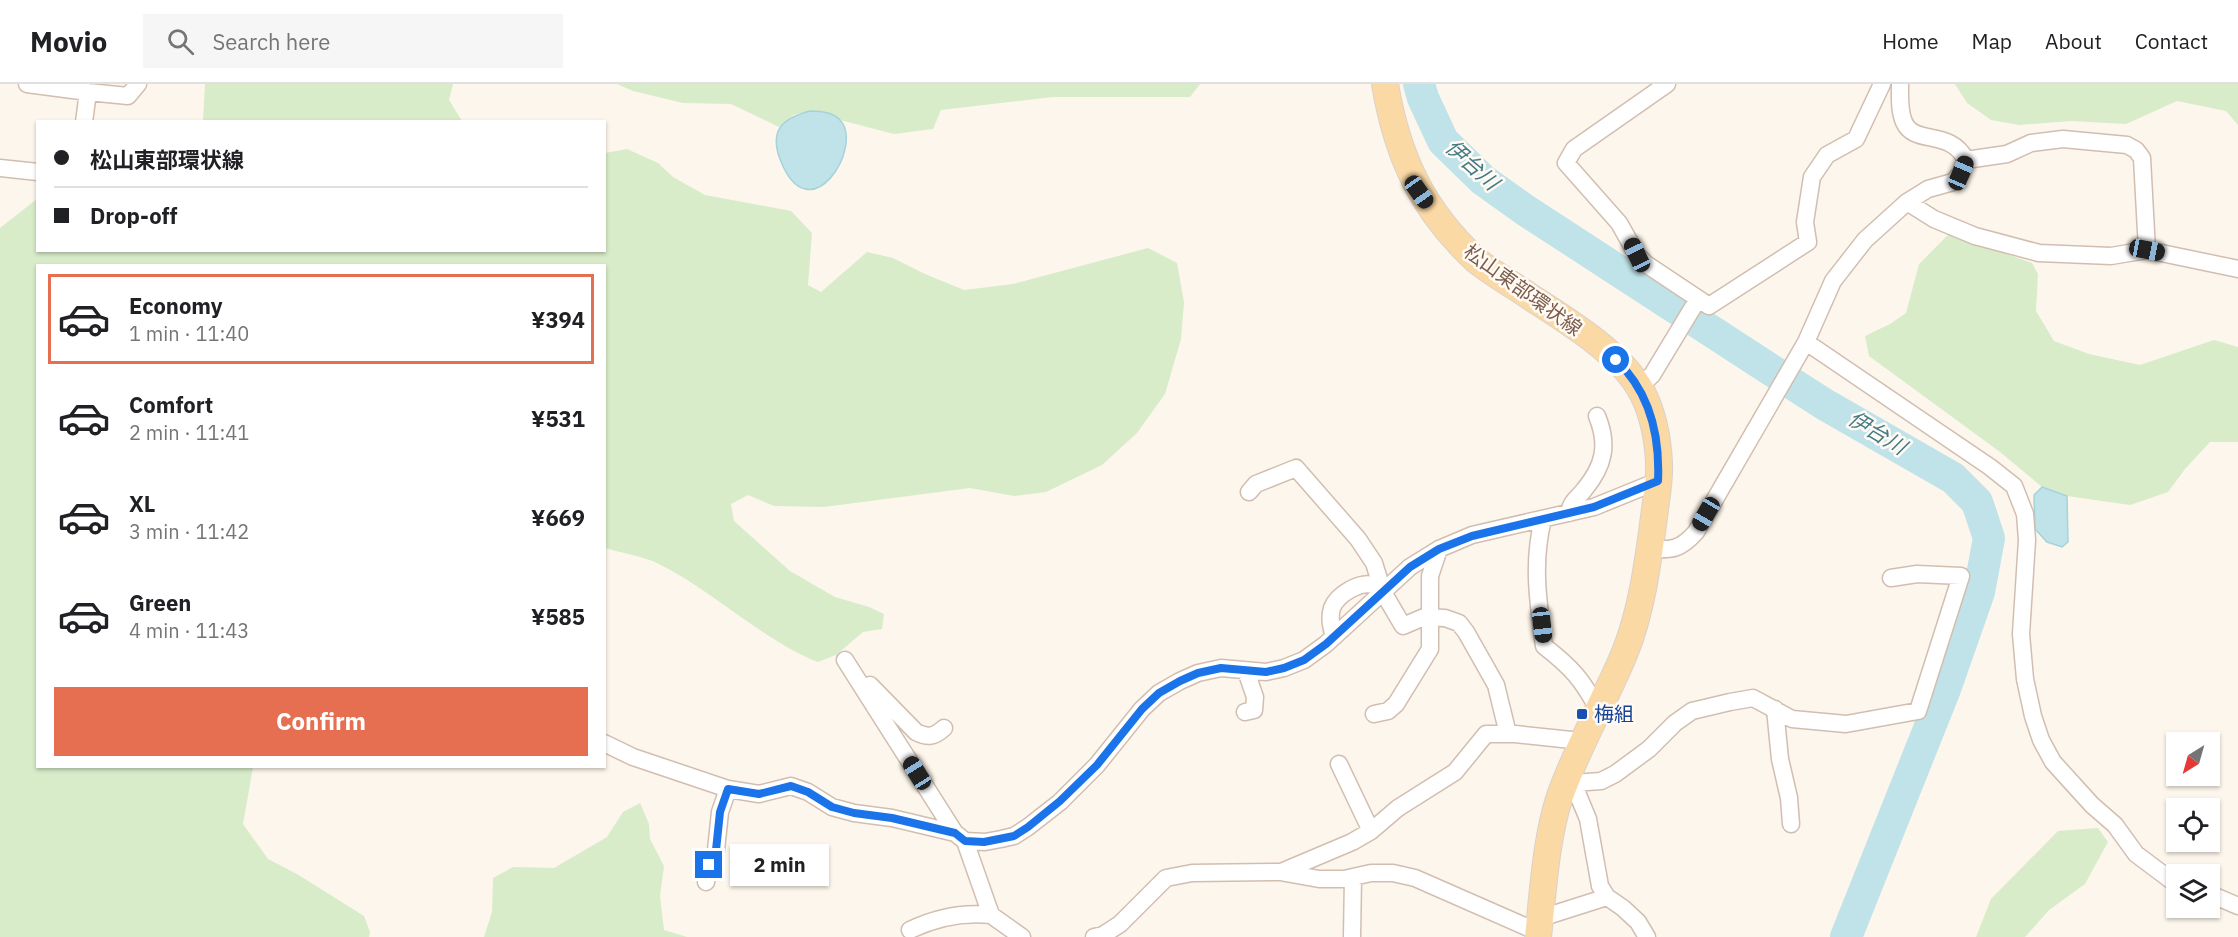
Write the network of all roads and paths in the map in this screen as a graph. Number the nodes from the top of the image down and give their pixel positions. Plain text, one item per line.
1 (27, 84) edge
2 (138, 84) edge
3 (1385, 84) edge
4 (1667, 84) edge
5 (1882, 84) edge
6 (1900, 84) edge
7 (88, 92) junction
8 (84, 120) edge
9 (1966, 160) junction
10 (0, 168) edge
11 (36, 172) edge
12 (1907, 202) junction
13 (2147, 250) junction
14 (2238, 270) edge
15 (1697, 301) junction
16 (1806, 342) junction
17 (1639, 387) junction
18 (1597, 416) dead end
19 (1658, 481) junction
20 (1250, 492) dead end
21 (1569, 513) junction
22 (1543, 519) junction
23 (1439, 549) junction
24 (1650, 549) junction
25 (1891, 578) dead end
26 (1383, 592) junction
27 (1431, 617) junction
28 (1334, 637) junction
29 (1246, 671) junction
30 (1775, 709) junction
31 (1599, 711) junction
32 (1245, 712) dead end
33 (1374, 714) dead end
34 (944, 728) dead end
35 (1508, 734) junction
36 (1581, 741) junction
37 (606, 744) edge
38 (1339, 764) dead end
39 (1570, 782) junction
40 (728, 789) junction
41 (1791, 824) dead end
42 (1371, 831) junction
43 (960, 837) junction
44 (1280, 873) junction
45 (1353, 877) junction
46 (2166, 878) edge
47 (706, 882) dead end
48 (1607, 897) junction
49 (2220, 898) edge
50 (2238, 906) edge
51 (991, 915) junction
52 (1539, 929) edge
53 (910, 930) dead end
54 (1022, 937) edge
55 (1094, 937) edge
56 (1352, 937) edge
57 (1647, 937) edge

1 - 7 street
2 - 7 street
3 - 17 main road, 松山東部環状線
4 - 15 street
5 - 15 street
6 - 9 street
7 - 8 street
9 - 12 street
9 - 13 street
10 - 11 street
12 - 13 street
12 - 16 street
13 - 14 street
15 - 17 street
16 - 24 street
16 - 46 street
17 - 19 main road, 松山東部環状線
18 - 21 street
19 - 21 street
19 - 24 main road, 松山東部環状線
20 - 26 street
21 - 22 street
22 - 23 street
22 - 31 street
23 - 26 street
23 - 27 street
24 - 31 main road, 松山東部環状線
25 - 30 street
26 - 27 street
26 - 28 street
26 - 28 street
27 - 33 street
27 - 35 street
28 - 29 street
29 - 32 street
29 - 43 street
30 - 39 street
30 - 41 street
31 - 36 main road, 松山東部環状線
34 - 43 street
35 - 36 street
35 - 42 street
36 - 39 main road, 松山東部環状線
37 - 40 street
38 - 42 street
39 - 48 street
39 - 52 main road, 松山東部環状線
40 - 43 street
40 - 47 street
42 - 44 street
43 - 51 street
44 - 45 street
44 - 55 street
45 - 52 street
45 - 56 street
48 - 52 street
48 - 57 street
49 - 50 street
51 - 53 street
51 - 54 street

